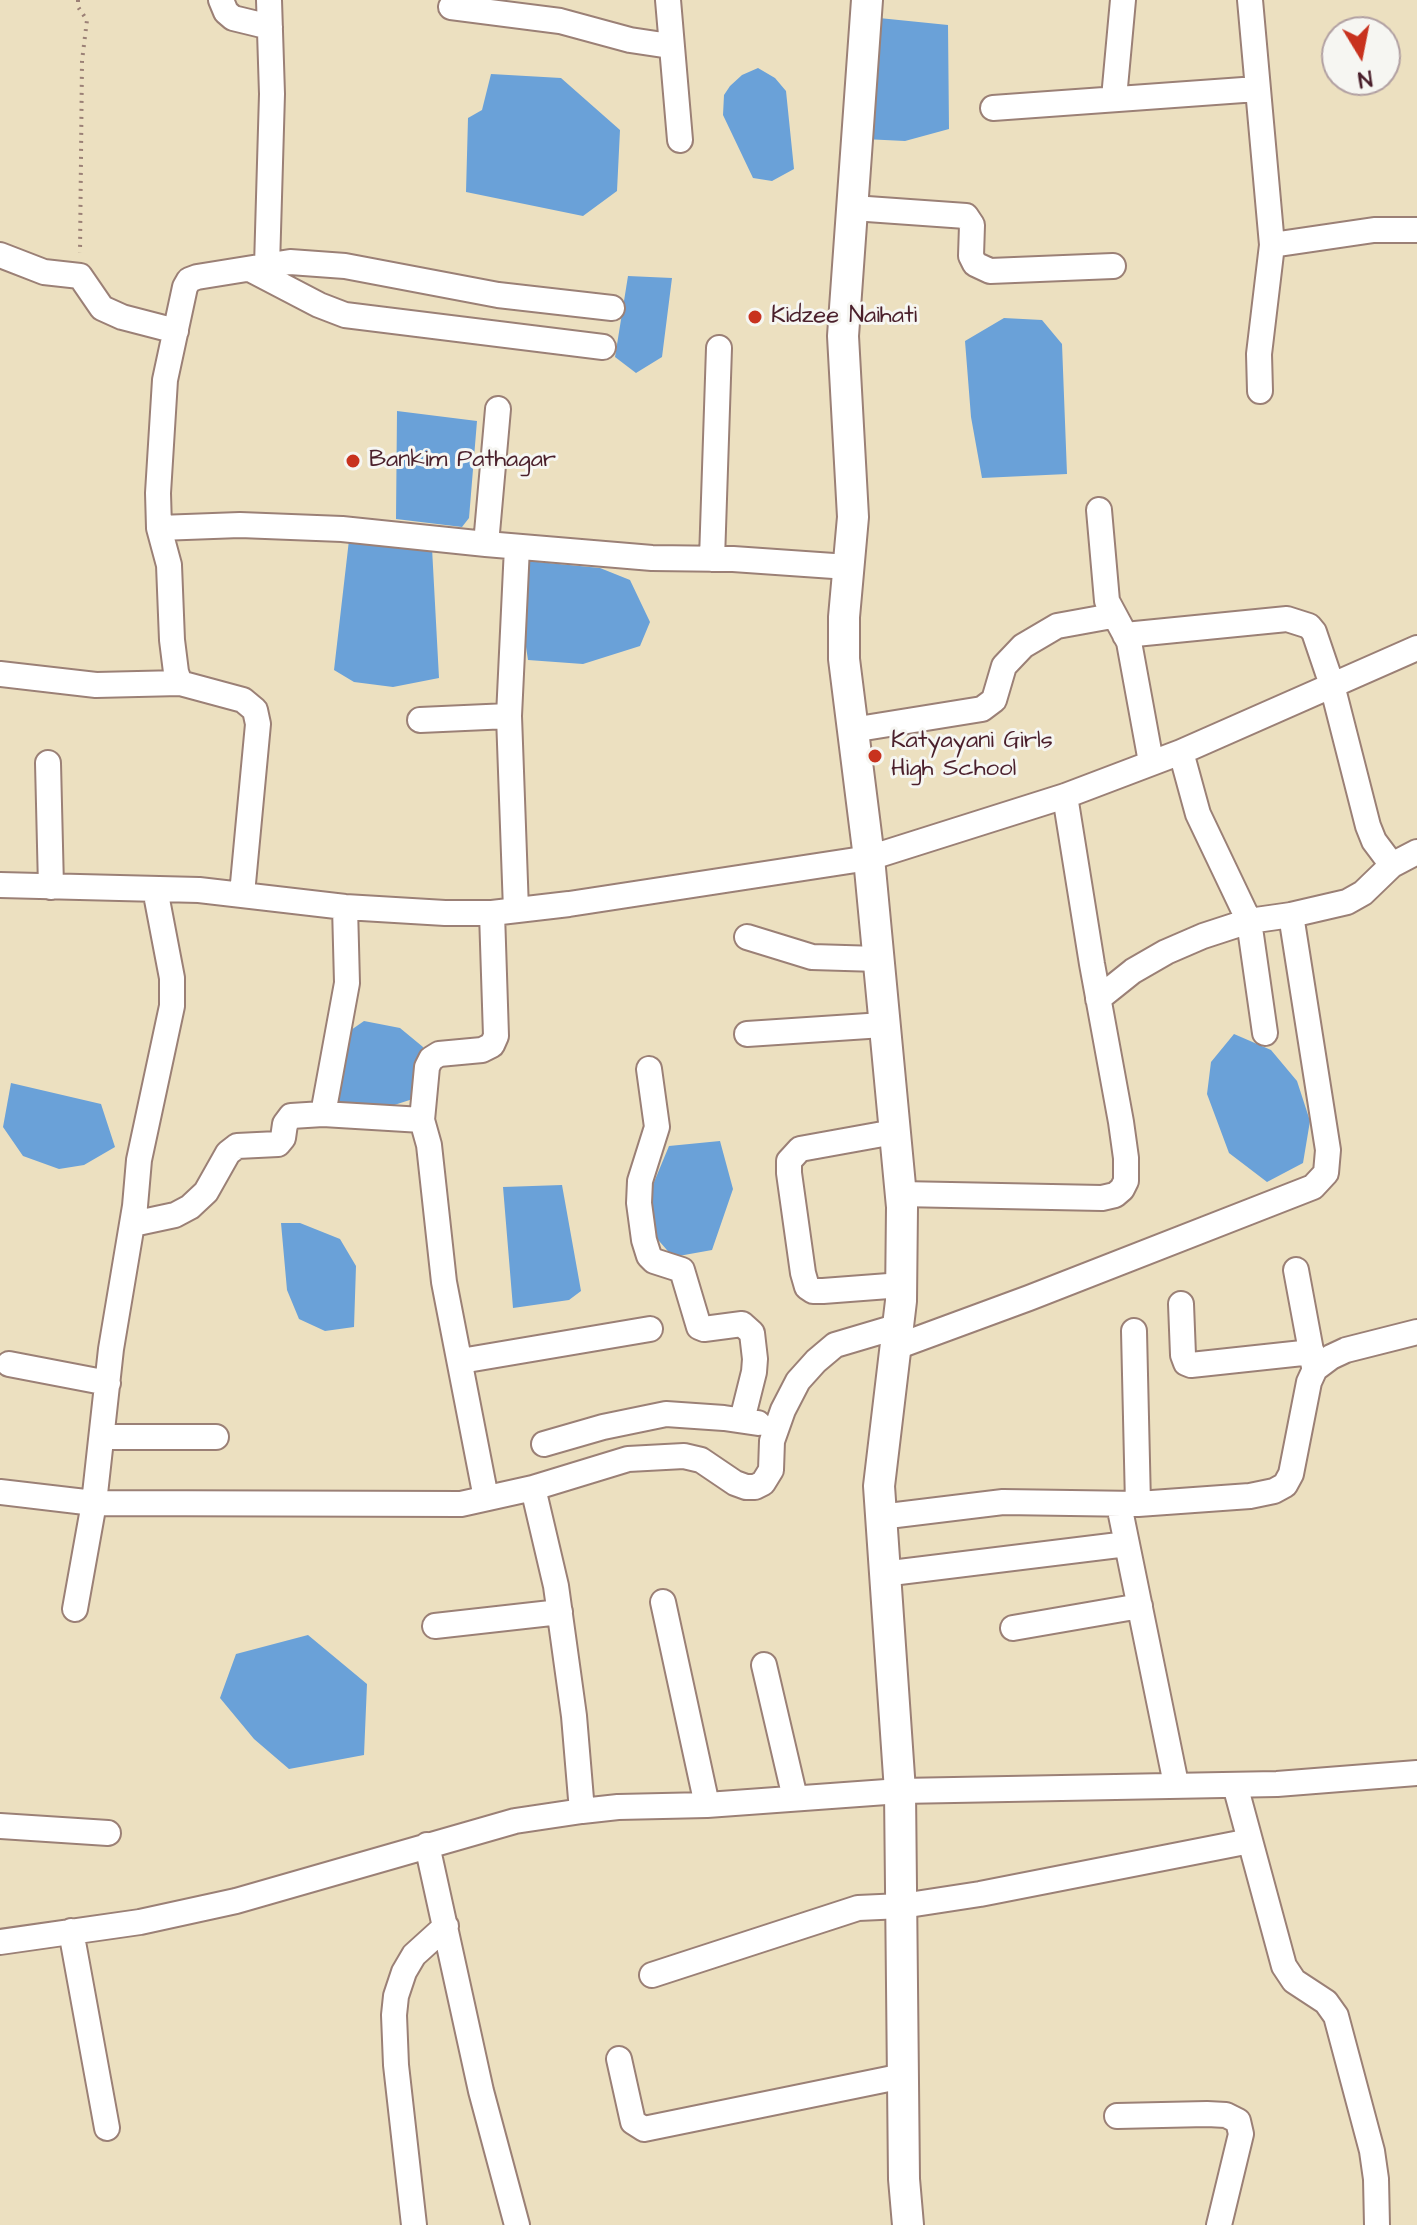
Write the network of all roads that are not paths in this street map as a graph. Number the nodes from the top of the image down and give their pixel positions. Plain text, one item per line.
1 (221, 0) edge
2 (269, 0) edge
3 (668, 0) edge
4 (867, 0) edge
5 (1123, 0) edge
6 (1250, 0) edge
7 (451, 7) dead end
8 (270, 27) junction
9 (670, 46) junction
10 (1257, 89) junction
11 (1114, 98) junction
12 (993, 108) dead end
13 (680, 140) dead end
14 (853, 208) junction
15 (1417, 230) edge
16 (1272, 245) junction
17 (0, 255) edge
18 (1113, 266) dead end
19 (259, 267) junction
20 (612, 308) dead end
21 (176, 331) junction
22 (603, 347) dead end
23 (719, 348) dead end
24 (1260, 391) dead end
25 (498, 409) dead end
26 (1099, 510) dead end
27 (159, 528) junction
28 (486, 544) junction
29 (517, 547) junction
30 (712, 559) junction
31 (848, 567) junction
32 (1119, 625) junction
33 (1417, 648) edge
34 (0, 674) edge
35 (180, 683) junction
36 (1332, 685) junction
37 (509, 716) junction
38 (420, 720) dead end
39 (852, 730) junction
40 (1181, 752) junction
41 (1151, 762) junction
42 (48, 763) dead end
43 (1065, 796) junction
44 (1417, 852) edge
45 (869, 858) junction
46 (1392, 865) junction
47 (0, 885) edge
48 (51, 887) junction
49 (155, 889) junction
50 (242, 894) junction
51 (345, 907) junction
52 (504, 911) junction
53 (1291, 915) junction
54 (1249, 921) junction
55 (747, 937) dead end
56 (878, 959) junction
57 (1098, 999) junction
58 (883, 1025) junction
59 (1265, 1033) dead end
60 (747, 1034) dead end
61 (649, 1069) dead end
62 (323, 1114) junction
63 (422, 1120) junction
64 (894, 1132) junction
65 (900, 1194) junction
66 (133, 1224) junction
67 (1296, 1270) dead end
68 (902, 1285) junction
69 (1181, 1304) dead end
70 (650, 1329) dead end
71 (1134, 1331) dead end
72 (1417, 1332) edge
73 (897, 1336) junction
74 (461, 1361) junction
75 (1313, 1361) junction
76 (9, 1364) dead end
77 (108, 1383) junction
78 (742, 1420) junction
79 (776, 1425) junction
80 (102, 1437) junction
81 (216, 1437) dead end
82 (544, 1444) dead end
83 (533, 1488) junction
84 (0, 1492) edge
85 (486, 1498) junction
86 (94, 1503) junction
87 (1128, 1505) junction
88 (880, 1517) junction
89 (1127, 1544) junction
90 (883, 1574) junction
91 (663, 1602) dead end
92 (1140, 1606) junction
93 (75, 1609) dead end
94 (560, 1612) junction
95 (435, 1626) dead end
96 (1013, 1628) dead end
97 (764, 1665) dead end
98 (1417, 1773) edge
99 (1176, 1784) junction
100 (1235, 1785) junction
101 (900, 1791) junction
102 (795, 1798) junction
103 (707, 1805) junction
104 (582, 1811) junction
105 (0, 1826) edge
106 (108, 1833) dead end
107 (1250, 1841) junction
108 (427, 1845) junction
109 (902, 1906) junction
110 (446, 1926) junction
111 (71, 1931) junction
112 (0, 1942) edge
113 (652, 1975) dead end
114 (619, 2059) dead end
115 (903, 2076) junction
116 (1117, 2116) dead end
117 (107, 2128) dead end
118 (414, 2225) edge
119 (517, 2225) edge
120 (908, 2225) edge
121 (1219, 2225) edge
122 (1377, 2225) edge

1 - 8 street
2 - 8 street
3 - 9 street
4 - 14 street
5 - 11 street
6 - 10 street
7 - 9 street
8 - 19 street
9 - 13 street
10 - 11 street
10 - 16 street
11 - 12 street
14 - 18 street
14 - 31 street
15 - 16 street
16 - 24 street
17 - 21 street
19 - 20 street
19 - 21 street
19 - 22 street
21 - 27 street
23 - 30 street
25 - 28 street
26 - 32 street
27 - 28 street
27 - 35 street
28 - 29 street
29 - 30 street
29 - 37 street
30 - 31 street
31 - 39 street
32 - 36 street
32 - 39 street
32 - 41 street
33 - 36 street
34 - 35 street
35 - 50 street
36 - 40 street
36 - 46 street
37 - 38 street
37 - 52 street
39 - 45 street
40 - 41 street
40 - 54 street
41 - 43 street
42 - 48 street
43 - 45 street
43 - 57 street
44 - 46 street
45 - 52 street
45 - 56 street
46 - 53 street
47 - 48 street
48 - 49 street
49 - 50 street
49 - 66 street
50 - 51 street
51 - 52 street
51 - 62 street
52 - 63 street
53 - 54 street
53 - 73 street
54 - 57 street
54 - 59 street
55 - 56 street
56 - 58 street
57 - 65 street
58 - 60 street
58 - 64 street
61 - 78 street
62 - 63 street
62 - 66 street
63 - 74 street
64 - 65 street
64 - 68 street
65 - 68 street
66 - 77 street
67 - 75 street
68 - 73 street
69 - 75 street
70 - 74 street
71 - 87 street
72 - 75 street
73 - 79 street
73 - 88 street
74 - 85 street
75 - 87 street
76 - 77 street
77 - 80 street
78 - 79 street
78 - 82 street
79 - 83 street
80 - 81 street
80 - 86 street
83 - 85 street
83 - 94 street
84 - 86 street
85 - 86 street
86 - 93 street
87 - 88 street
87 - 89 street
88 - 90 street
89 - 90 street
89 - 92 street
90 - 101 street
91 - 103 street
92 - 96 street
92 - 99 street
94 - 95 street
94 - 104 street
97 - 102 street
98 - 100 street
99 - 100 street
99 - 101 street
100 - 107 street
101 - 102 street
101 - 109 street
102 - 103 street
103 - 104 street
104 - 108 street
105 - 106 street
107 - 109 street
107 - 122 street
108 - 110 street
108 - 111 street
109 - 113 street
109 - 115 street
110 - 118 street
110 - 119 street
111 - 112 street
111 - 117 street
114 - 115 street
115 - 120 street
116 - 121 street

